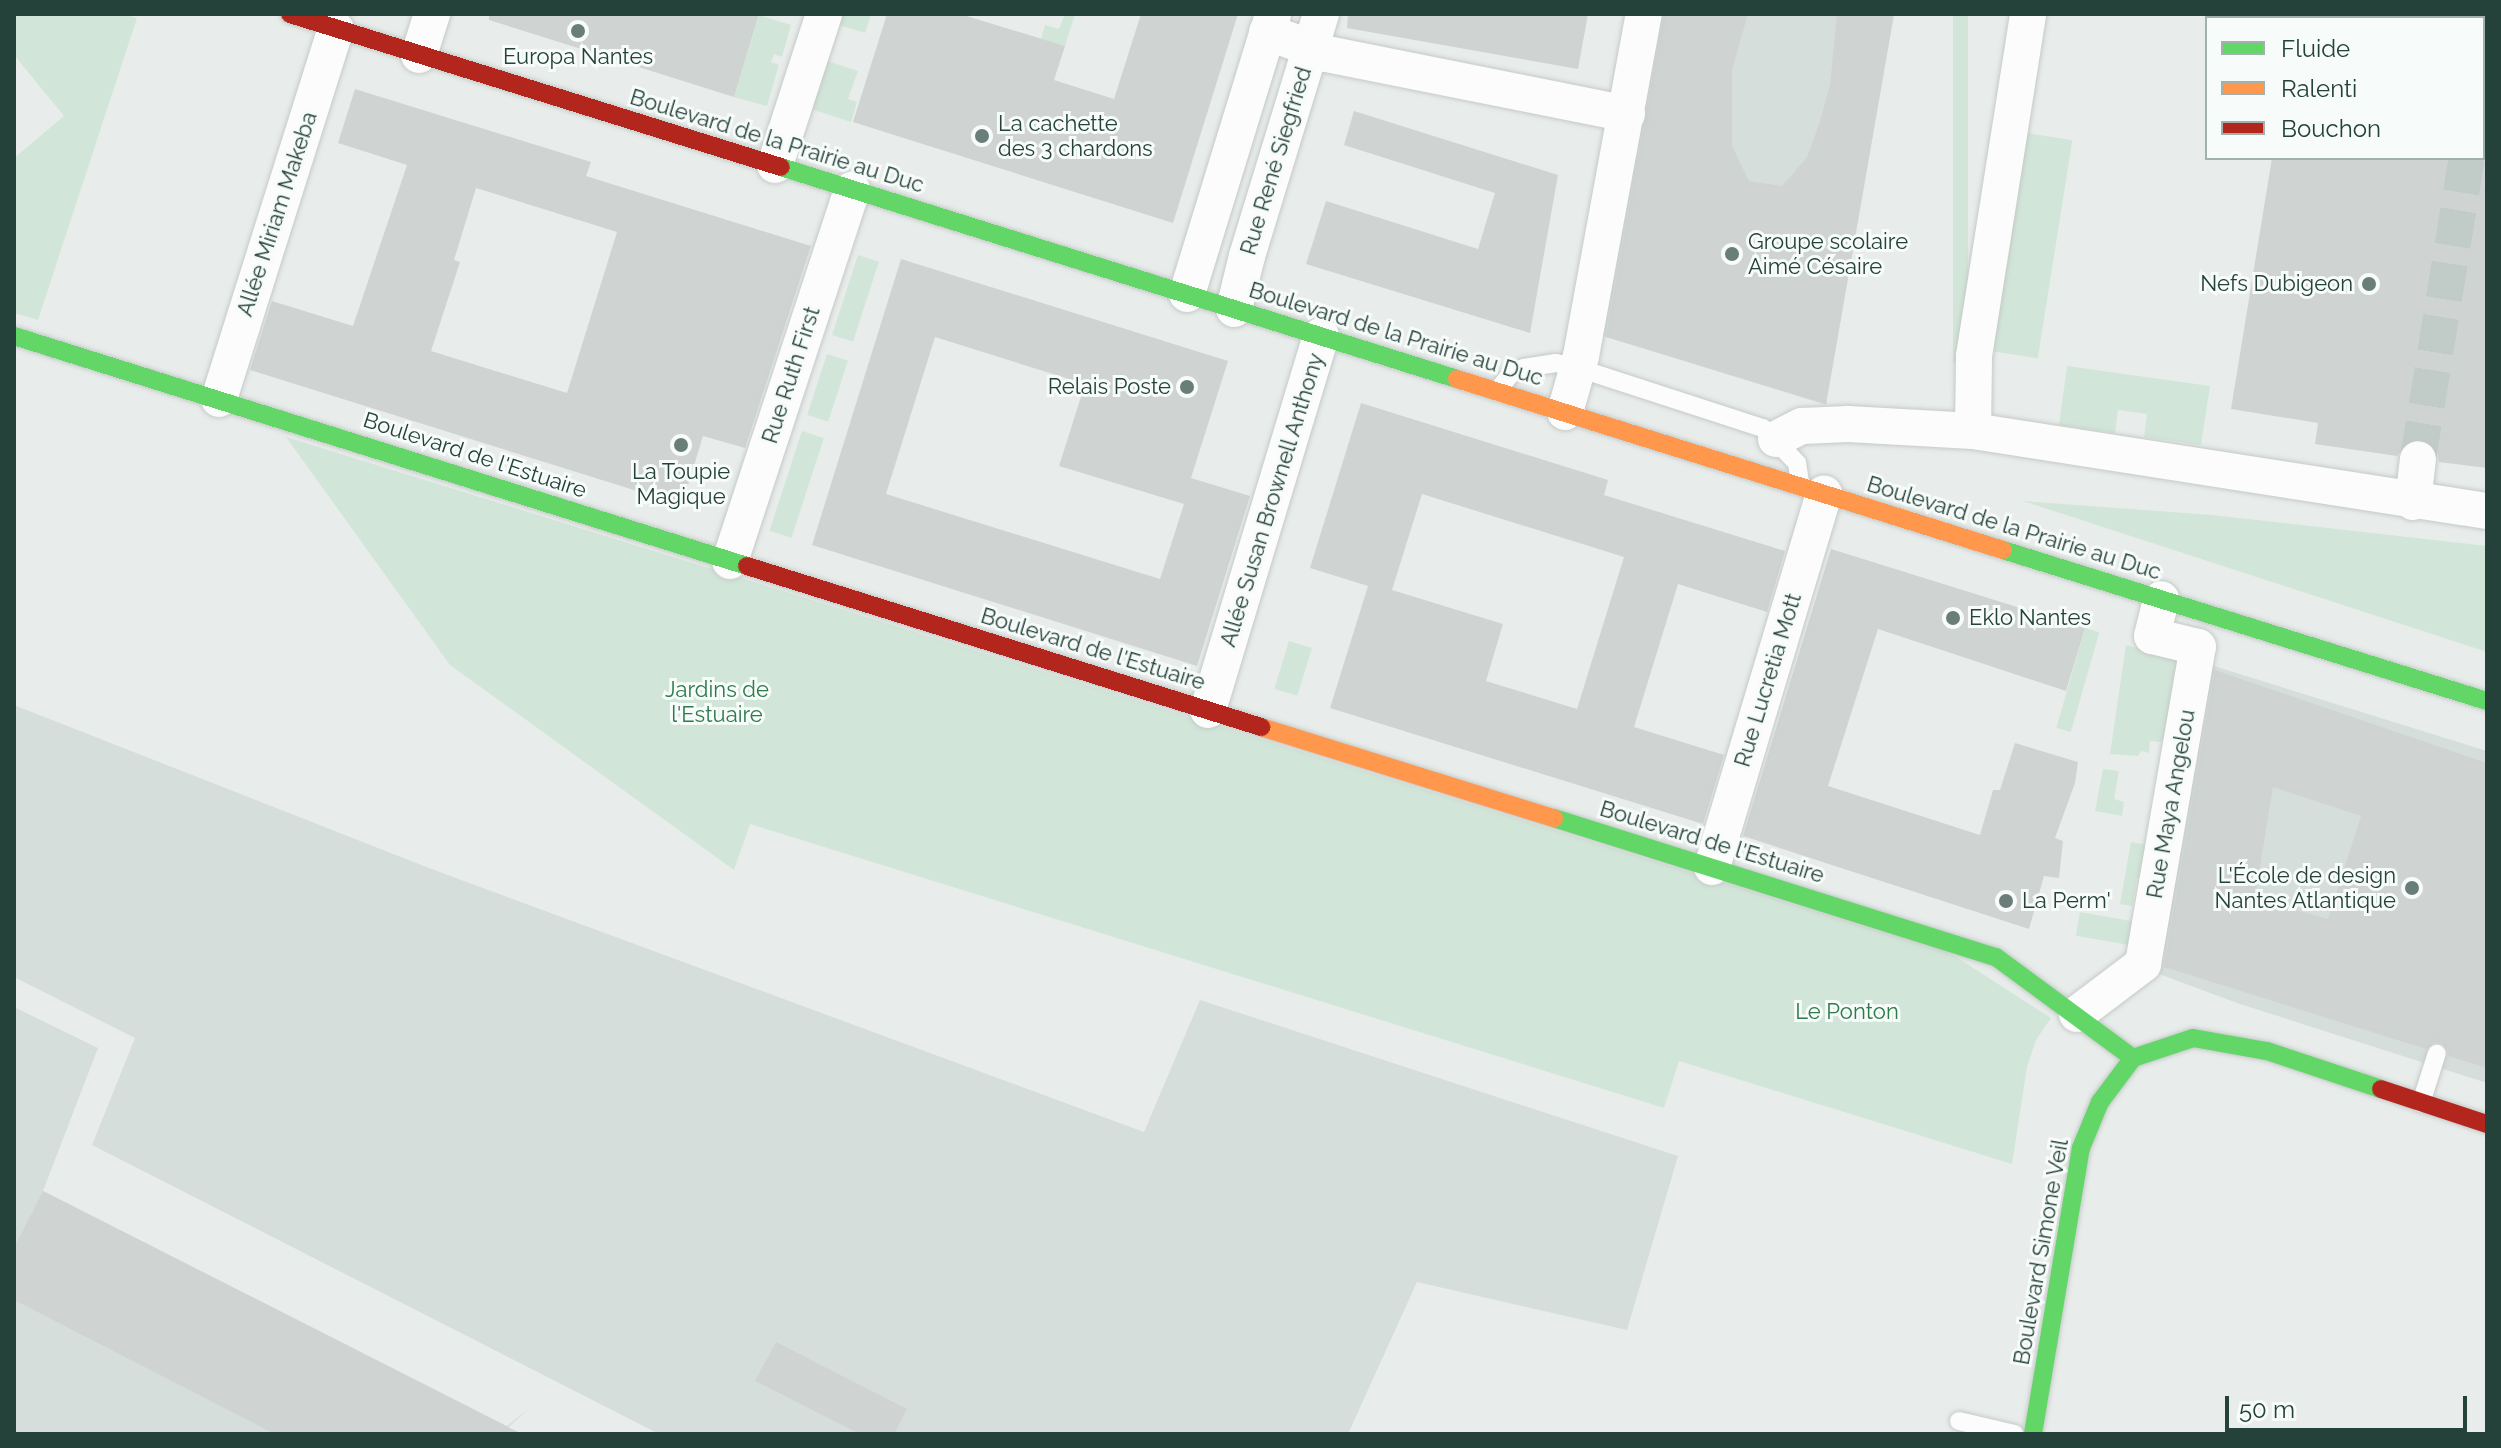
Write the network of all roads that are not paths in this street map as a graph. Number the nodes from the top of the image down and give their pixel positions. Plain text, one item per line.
1 (290, 14) edge
2 (432, 14) edge
3 (824, 14) edge
4 (1321, 14) edge
5 (1644, 14) edge
6 (2028, 14) edge
7 (1270, 23) edge
8 (336, 29) junction
9 (1310, 48) junction
10 (419, 55) junction
11 (1627, 114) junction
12 (775, 165) junction
13 (852, 189) junction
14 (1187, 294) junction
15 (1234, 309) junction
16 (14, 336) edge
17 (1321, 336) junction
18 (1578, 368) junction
19 (1497, 391) junction
20 (219, 399) junction
21 (1565, 412) junction
22 (1973, 431) junction
23 (1776, 439) junction
24 (2418, 459) tunnel mouth
25 (1813, 490) junction
26 (2413, 502) junction
27 (2487, 511) edge
28 (730, 561) junction
29 (2161, 599) junction
30 (2487, 701) edge
31 (1208, 710) junction
32 (1712, 867) junction
33 (2077, 1014) junction
34 (2437, 1053) dead end
35 (2133, 1058) junction
36 (2421, 1103) junction
37 (2487, 1124) edge
38 (1959, 1421) dead end
39 (2015, 1434) edge
40 (2033, 1434) edge

1 - 8 main road, Boulevard de la Prairie au Duc
2 - 10 street
3 - 12 street
4 - 9 street, Rue René Siegfried
5 - 11 street
6 - 22 street
7 - 9 street
7 - 14 street, Rue René Siegfried
8 - 10 main road, Boulevard de la Prairie au Duc
8 - 20 street, Allée Miriam Makeba
9 - 11 street
9 - 15 street, Rue René Siegfried
10 - 12 main road, Boulevard de la Prairie au Duc
11 - 18 street
12 - 13 main road, Boulevard de la Prairie au Duc
13 - 14 main road, Boulevard de la Prairie au Duc
13 - 28 street, Rue Ruth First
14 - 15 main road, Boulevard de la Prairie au Duc
15 - 17 main road, Boulevard de la Prairie au Duc
16 - 20 main road, Boulevard de l'Estuaire
17 - 19 main road, Boulevard de la Prairie au Duc
17 - 31 street, Allée Susan Brownell Anthony
18 - 19 lane
18 - 21 street
18 - 23 lane
19 - 21 main road, Boulevard de la Prairie au Duc
20 - 28 main road, Boulevard de l'Estuaire
21 - 25 main road, Boulevard de la Prairie au Duc
22 - 23 street
22 - 26 street
23 - 25 lane
24 - 26 street
25 - 29 main road, Boulevard de la Prairie au Duc
25 - 32 street, Rue Lucretia Mott
26 - 27 street
28 - 31 main road, Boulevard de l'Estuaire
29 - 30 main road, Boulevard de la Prairie au Duc
29 - 33 street, Rue Maya Angelou
31 - 32 main road, Boulevard de l'Estuaire
32 - 33 main road, Boulevard de l'Estuaire
33 - 35 main road, Boulevard de l'Estuaire
34 - 36 lane
35 - 36 main road
35 - 40 main road, Boulevard Simone Veil
36 - 37 main road
38 - 39 lane

